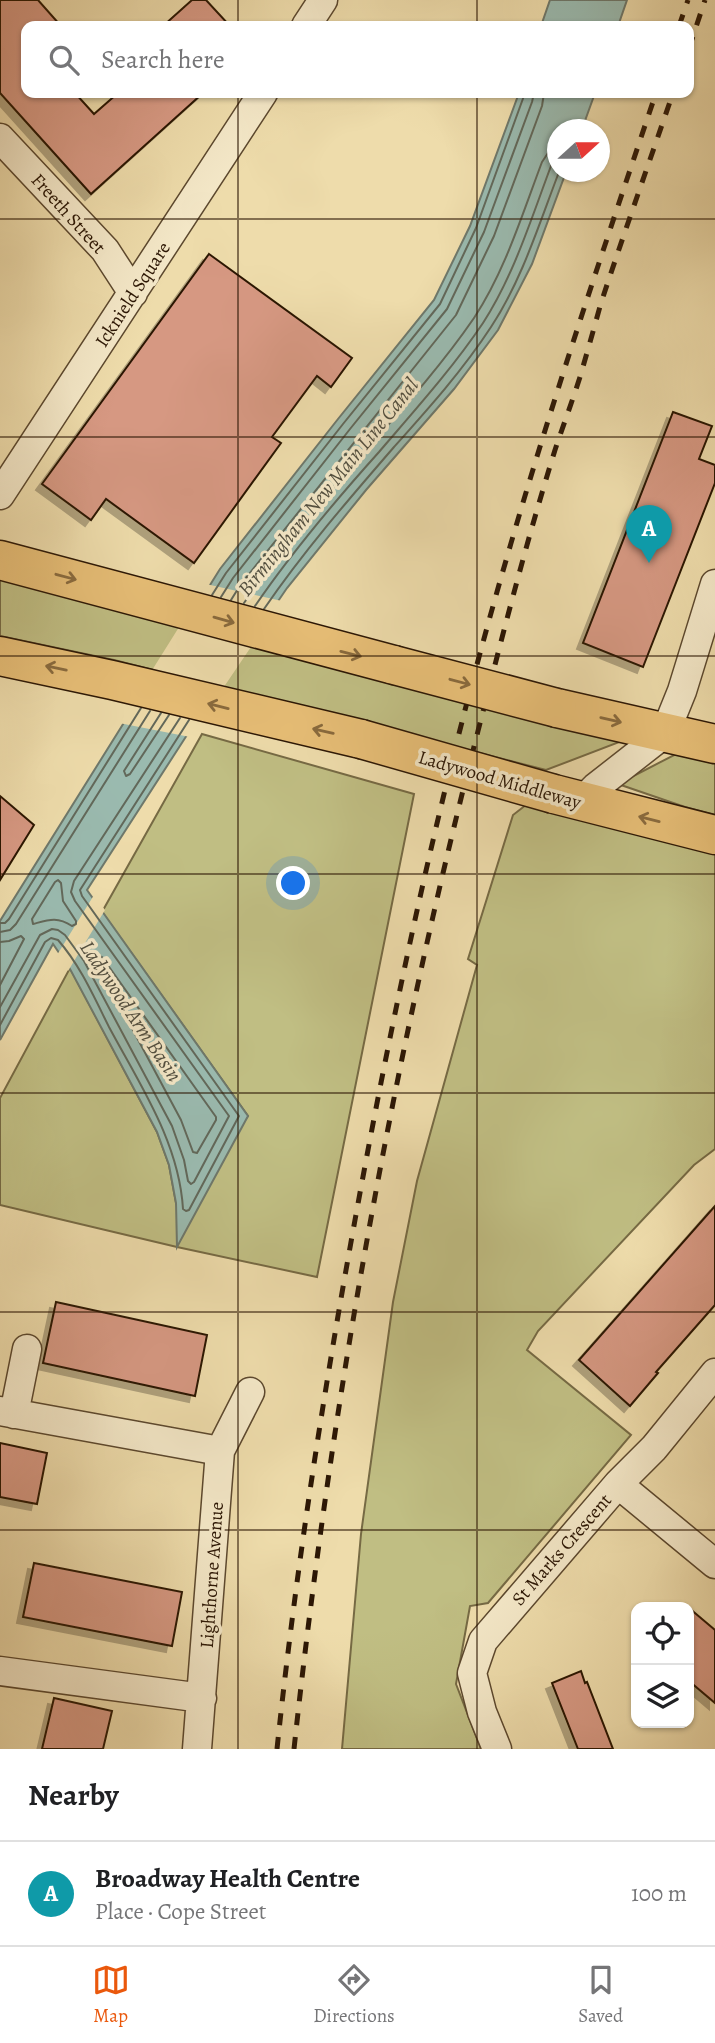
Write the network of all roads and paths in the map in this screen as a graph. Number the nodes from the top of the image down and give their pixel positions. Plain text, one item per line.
1 (323, 0) edge
2 (309, 21) edge
3 (260, 98) edge
4 (0, 138) edge
5 (133, 293) junction
6 (0, 495) edge
7 (0, 560) edge
8 (715, 584) edge
9 (0, 656) edge
10 (665, 733) junction
11 (715, 744) edge
12 (567, 798) junction
13 (715, 835) edge
14 (27, 1349) dead end
15 (715, 1373) edge
16 (250, 1392) dead end
17 (7, 1412) edge
18 (220, 1451) junction
19 (618, 1483) junction
20 (715, 1564) edge
21 (0, 1671) edge
22 (202, 1698) junction
23 (197, 1749) edge
24 (497, 1749) edge

1 - 2 street
3 - 5 street, Icknield Square
4 - 5 street, Freeth Street
5 - 6 street, Icknield Square
7 -> 10 highway, bridge
8 - 10 street
12 -> 9 highway, Ladywood Middleway, bridge
10 - 11 highway
10 - 12 street
13 -> 12 highway, Ladywood Middleway
14 - 17 street
15 - 19 street, St Marks Crescent
16 - 18 street, Lighthorne Avenue
17 - 18 street
18 - 22 street, Lighthorne Avenue
19 - 20 street
19 - 24 street, St Marks Crescent
21 - 22 street
22 - 23 street, Lighthorne Avenue

